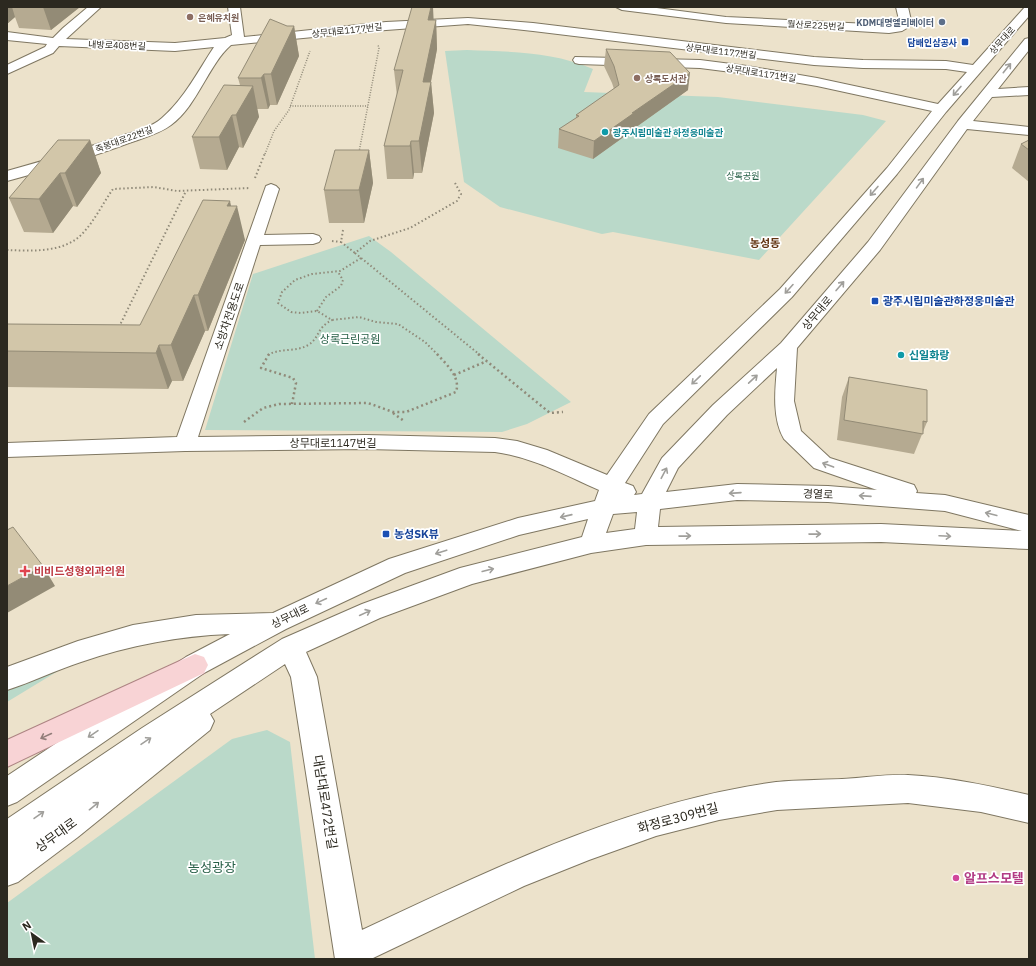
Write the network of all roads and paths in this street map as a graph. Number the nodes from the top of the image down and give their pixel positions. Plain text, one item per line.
1 (94, 7) edge
2 (235, 7) edge
3 (622, 7) edge
4 (727, 7) edge
5 (902, 7) edge
6 (1029, 9) edge
7 (726, 20) junction
8 (7, 36) edge
9 (57, 42) junction
10 (227, 42) junction
11 (1029, 42) edge
12 (375, 44) dead end
13 (311, 48) dead end
14 (723, 51) junction
15 (579, 60) dead end
16 (976, 69) junction
17 (7, 70) edge
18 (1029, 91) edge
19 (986, 93) junction
20 (290, 106) junction
21 (368, 106) junction
22 (941, 109) junction
23 (963, 124) junction
24 (1029, 131) edge
25 (359, 155) edge
26 (7, 176) edge
27 (455, 184) dead end
28 (251, 188) junction
29 (271, 189) joint
30 (186, 191) junction
31 (343, 230) dead end
32 (313, 239) dead end
33 (255, 240) junction
34 (7, 250) edge
35 (355, 253) junction
36 (362, 258) junction
37 (338, 272) junction
38 (316, 310) junction
39 (332, 320) junction
40 (116, 332) edge
41 (788, 347) junction
42 (487, 361) junction
43 (454, 375) junction
44 (292, 404) junction
45 (563, 412) dead end
46 (228, 443) junction
47 (185, 444) junction
48 (7, 450) edge
49 (608, 497) junction
50 (649, 502) junction
51 (945, 503) junction
52 (1029, 524) edge
53 (646, 536) junction
54 (1029, 540) edge
55 (591, 544) junction
56 (277, 622) junction
57 (292, 647) junction
58 (195, 665) junction
59 (7, 679) edge
60 (7, 754) edge
61 (7, 792) edge
62 (1029, 809) edge
63 (7, 837) edge
64 (7, 871) edge
65 (350, 956) edge

1 - 9 street
2 - 10 street, 죽봉대로22번길
3 - 7 street, 월산로225번길
4 - 7 street
5 - 7 street, 월산로225번길
6 - 16 street, 상무대로
7 - 14 street
8 - 9 street, 내방로408번길
9 - 10 street, 내방로408번길
9 - 17 street
10 - 14 street, 상무대로1177번길
10 - 26 street, 죽봉대로22번길
19 -> 11 street, 상무대로
12 - 21 path
13 - 20 path
14 - 16 street, 상무대로1177번길
15 - 22 street, 상무대로1171번길
16 -> 22 street, 상무대로
18 - 19 street
19 - 23 street, 상무대로
20 - 21 path
20 - 28 path
21 - 25 path
22 -> 49 street, 상무대로
23 - 24 street
41 -> 23 street, 상무대로
27 - 35 path
28 - 29 path
28 - 30 path
29 - 33 street, 소방차전용도로
30 - 34 path
30 - 40 path
31 - 35 path
32 - 33 street
33 - 47 street, 소방차전용도로
35 - 36 path
36 - 37 path
36 - 42 path
37 - 38 path
37 - 38 path
38 - 39 path
39 - 43 path
39 - 44 path
50 -> 41 street, 상무대로
51 -> 41 street
42 - 43 path
42 - 45 path
43 - 44 path
44 - 46 path
46 - 47 street, 상무대로1147번길
46 - 49 street, 상무대로1147번길
47 - 48 street, 상무대로1147번길
49 - 50 street, 경열로
49 - 55 street, 상무대로
49 -> 56 street, 상무대로
51 -> 50 street, 경열로
50 - 53 street, 상무대로
52 -> 51 street, 경열로
53 -> 54 street
53 - 55 street, 상무대로
57 -> 55 street, 상무대로
56 - 58 street, 상무대로
56 - 59 street
63 -> 57 street, 상무대로
64 -> 57 street, 상무대로
57 - 65 street, 대남대로472번길
58 -> 60 main road
58 -> 61 street, 상무대로
62 - 65 street, 화정로309번길

